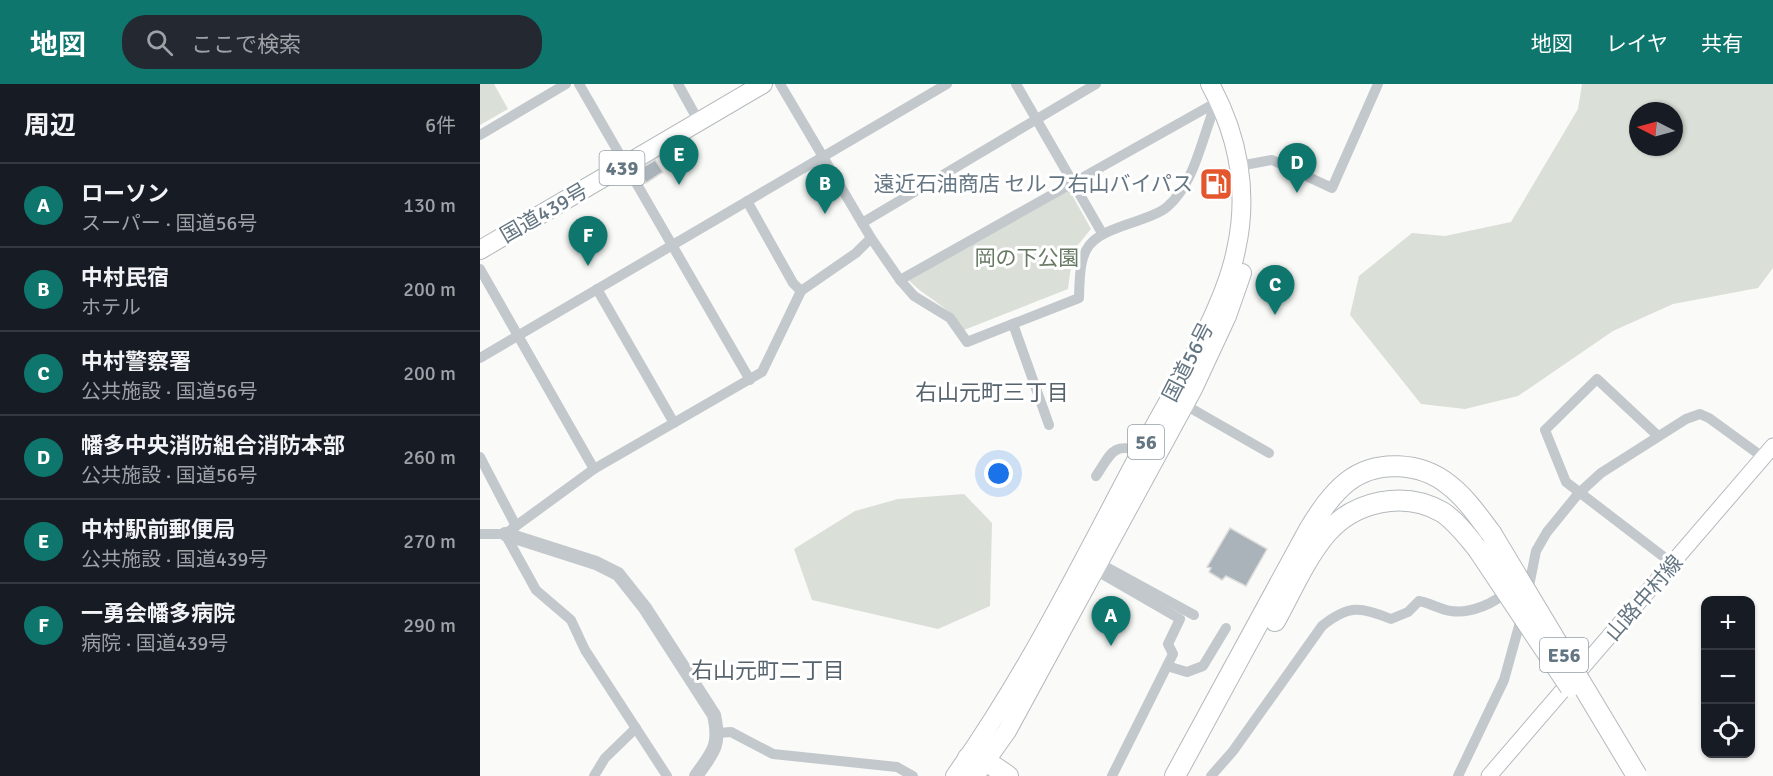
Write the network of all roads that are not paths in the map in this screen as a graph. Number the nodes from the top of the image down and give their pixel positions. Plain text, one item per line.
1 (566, 84) edge
2 (579, 84) edge
3 (678, 84) edge
4 (763, 84) edge
5 (780, 84) edge
6 (947, 84) edge
7 (1016, 84) edge
8 (1096, 84) edge
9 (1210, 84) edge
10 (1378, 84) edge
11 (1219, 96) edge
12 (1036, 118) junction
13 (699, 122) junction
14 (480, 135) edge
15 (824, 156) junction
16 (627, 165) junction
17 (1245, 165) junction
18 (1073, 183) junction
19 (747, 201) junction
20 (862, 223) junction
21 (1102, 233) junction
22 (871, 238) junction
23 (673, 245) junction
24 (480, 250) edge
25 (480, 269) edge
26 (900, 280) junction
27 (597, 289) junction
28 (801, 291) junction
29 (1013, 324) junction
30 (518, 336) junction
31 (480, 358) edge
32 (750, 380) junction
33 (1178, 401) junction
34 (674, 423) junction
35 (1049, 425) dead end
36 (1657, 435) junction
37 (1141, 451) junction
38 (1768, 452) edge
39 (1269, 453) dead end
40 (480, 458) edge
41 (594, 469) junction
42 (1096, 476) dead end
43 (1578, 494) junction
44 (511, 530) junction
45 (480, 534) edge
46 (1534, 560) junction
47 (1673, 564) junction
48 (1093, 565) junction
49 (1194, 615) dead end
50 (1226, 628) dead end
51 (1167, 666) junction
52 (636, 728) junction
53 (718, 733) junction
54 (977, 769) edge
55 (594, 776) edge
56 (667, 776) edge
57 (696, 776) edge
58 (913, 776) edge
59 (955, 776) edge
60 (1008, 776) edge
61 (1112, 776) edge
62 (1175, 776) edge
63 (1190, 776) edge
64 (1211, 776) edge
65 (1458, 776) edge
66 (1489, 776) edge
67 (1637, 776) edge

1 - 14 street
2 - 16 street
3 - 13 street
4 - 13 highway, 国道439号 / 439
5 - 15 street
6 - 15 street
7 - 12 street
8 - 12 street
9 - 11 highway, 国道56号 / 56
10 - 17 street
11 - 17 highway, 国道56号 / 56
11 - 18 street
11 - 21 street
12 - 18 street
12 - 20 street
13 - 16 highway, 国道439号 / 439
15 - 19 street
15 - 20 street
16 - 23 street
16 - 24 highway, 国道439号 / 439
17 - 33 highway, 国道56号 / 56
18 - 21 street
18 - 26 street
19 - 23 street
19 - 28 street
20 - 22 street
21 - 29 street
22 - 26 street
22 - 28 street
23 - 27 street
23 - 32 street
25 - 30 street
26 - 29 street
27 - 30 street
27 - 34 street
28 - 32 street
29 - 35 street
30 - 31 street
30 - 41 street
32 - 34 street
33 - 37 highway, 国道56号 / 56
33 - 39 street
33 - 48 highway, 国道56号 / 56
34 - 41 street
36 - 38 street
36 - 43 street
36 - 43 street
37 - 42 street
37 - 48 highway, 国道56号 / 56
38 - 47 main road, 山路中村線
40 - 44 street
41 - 44 street
43 - 46 street
43 - 47 street
44 - 45 street
44 - 52 street
44 - 53 street
46 - 64 street
46 - 65 street
47 - 66 main road, 山路中村線
48 - 49 street
48 - 51 street
48 - 54 highway, 国道56号 / 56
50 - 51 street
51 - 61 street
52 - 55 street
52 - 56 street
53 - 57 street
53 - 58 street
54 - 59 highway, 国道56号 / 56
54 - 60 highway
62 - 67 highway, E56, bridge
63 - 67 highway, E56, bridge

